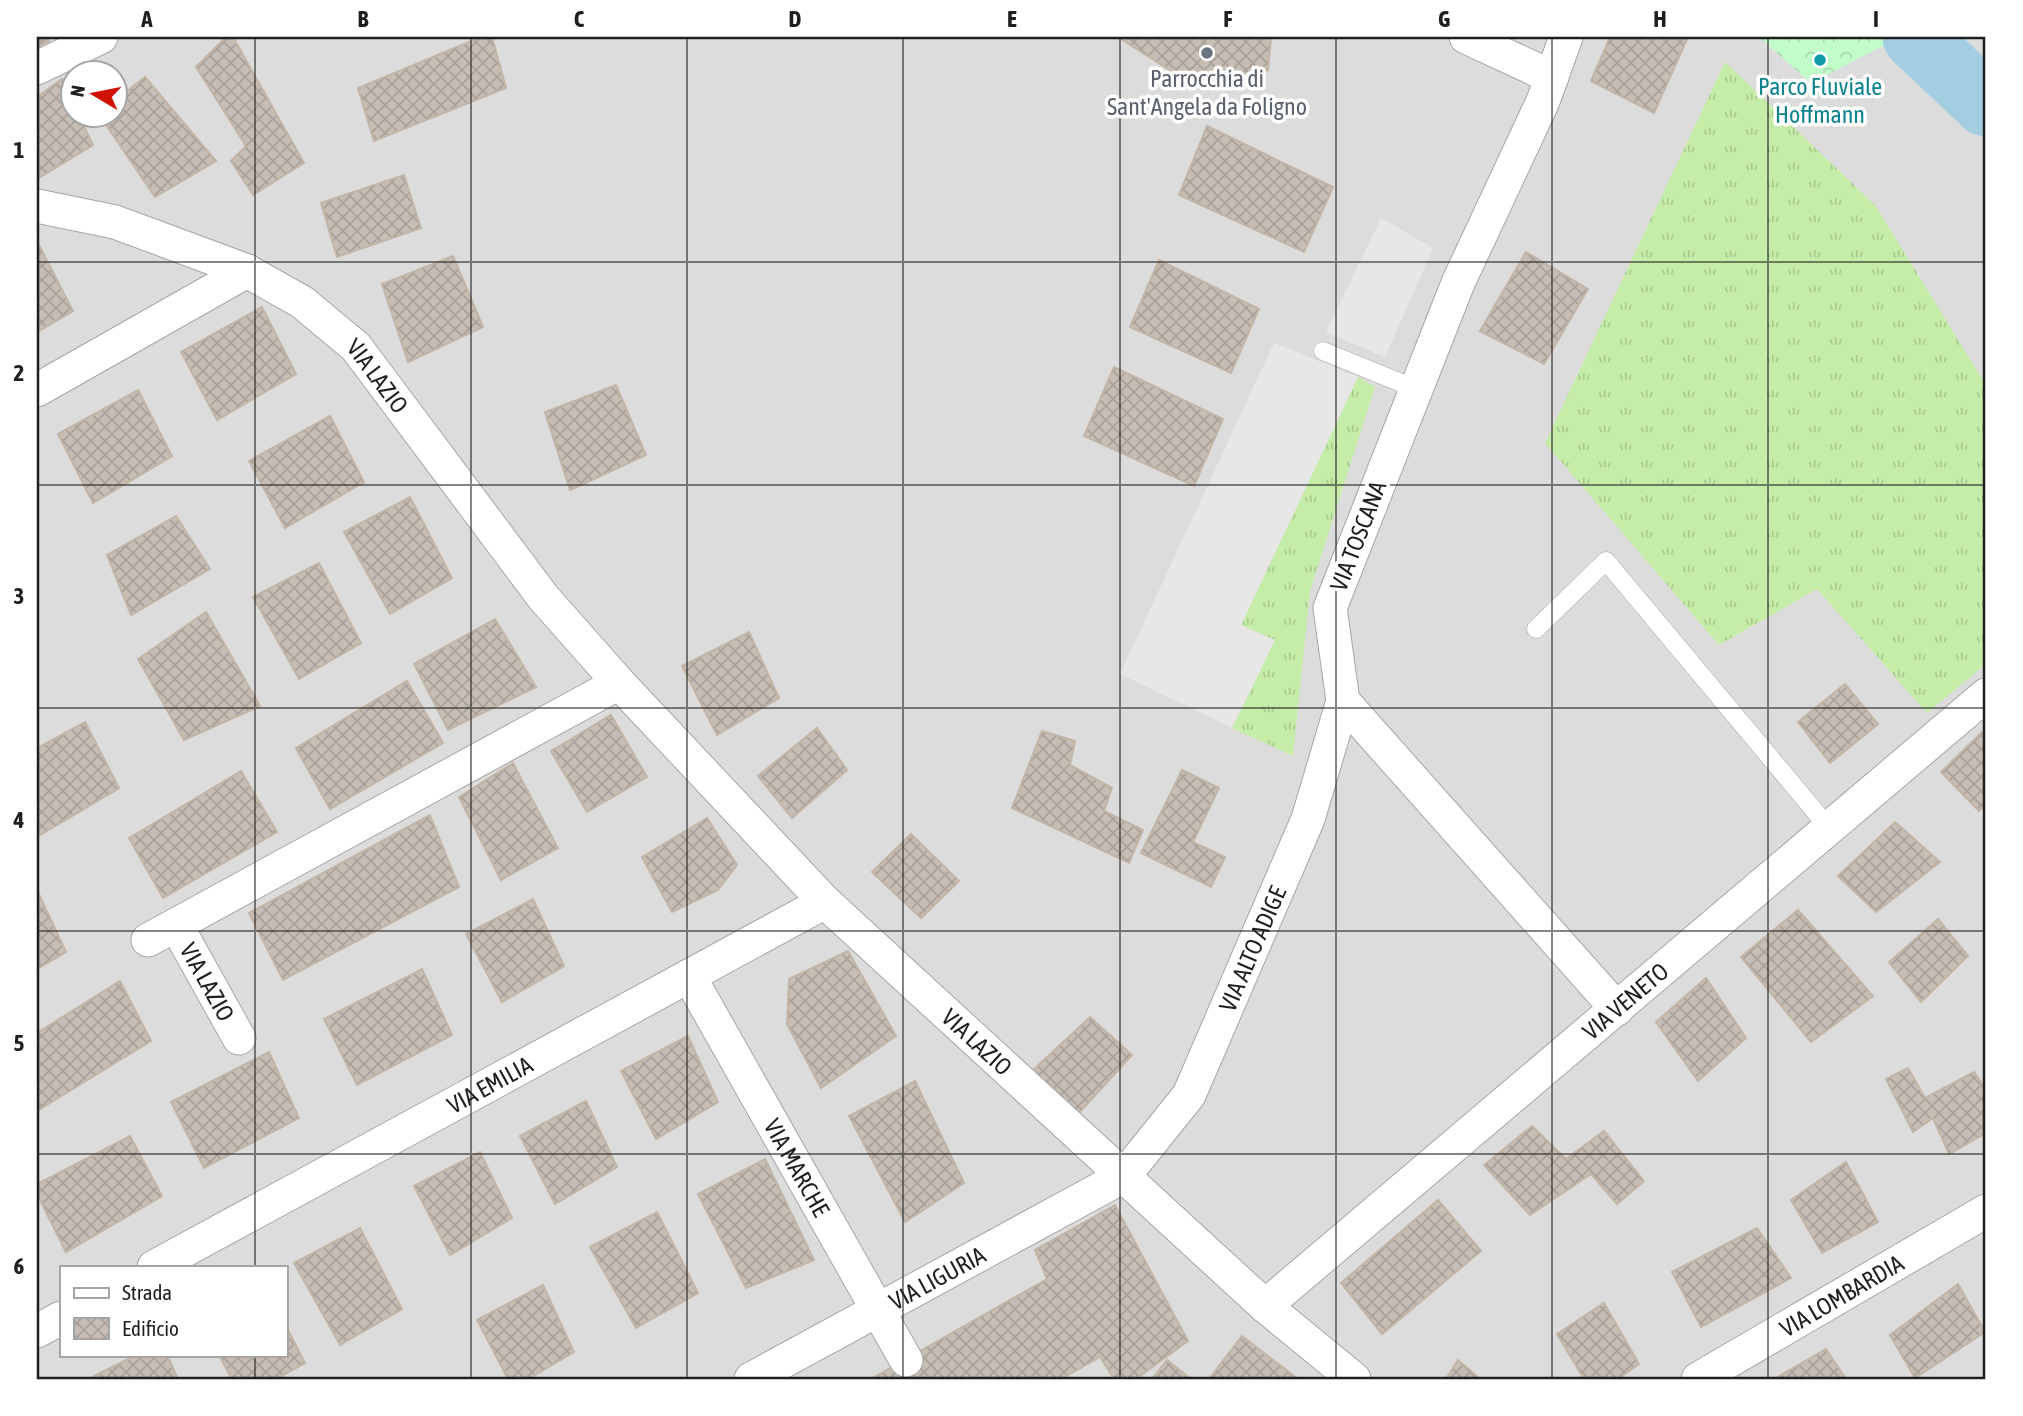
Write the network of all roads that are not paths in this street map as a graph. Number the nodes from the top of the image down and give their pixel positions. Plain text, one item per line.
1 (101, 37) edge
2 (1466, 37) edge
3 (1566, 37) edge
4 (37, 68) edge
5 (1552, 77) junction
6 (37, 206) edge
7 (247, 271) junction
8 (1323, 351) dead end
9 (1416, 389) junction
10 (37, 390) edge
11 (1536, 629) dead end
12 (619, 683) junction
13 (1986, 695) edge
14 (1343, 701) junction
15 (1829, 828) junction
16 (825, 902) junction
17 (689, 976) junction
18 (1617, 1009) junction
19 (239, 1038) dead end
20 (1124, 1176) junction
21 (1986, 1211) edge
22 (156, 1266) edge
23 (1265, 1306) junction
24 (878, 1310) junction
25 (60, 1319) edge
26 (37, 1331) edge
27 (906, 1360) dead end
28 (751, 1379) edge
29 (1354, 1379) edge
30 (1698, 1379) edge

1 - 4 street
2 - 5 street
3 - 5 street, VIA TOSCANA
5 - 9 street, VIA TOSCANA
6 - 7 street, VIA LAZIO
7 - 10 street
7 - 12 street, VIA LAZIO
8 - 9 lane
9 - 14 street, VIA TOSCANA
11 - 15 lane
12 - 16 street, VIA LAZIO
12 - 19 street, VIA LAZIO
13 - 15 street, VIA VENETO
14 - 18 street
14 - 20 street, VIA ALTO ADIGE
15 - 18 street, VIA VENETO
16 - 17 street, VIA EMILIA
16 - 20 street, VIA LAZIO
17 - 22 street, VIA EMILIA
17 - 24 street, VIA MARCHE
18 - 23 street, VIA VENETO
20 - 23 street, VIA LAZIO
20 - 24 street, VIA LIGURIA
21 - 30 street, VIA LOMBARDIA
23 - 29 street, VIA LAZIO
24 - 27 street, VIA MARCHE
24 - 28 street, VIA LIGURIA
25 - 26 street

